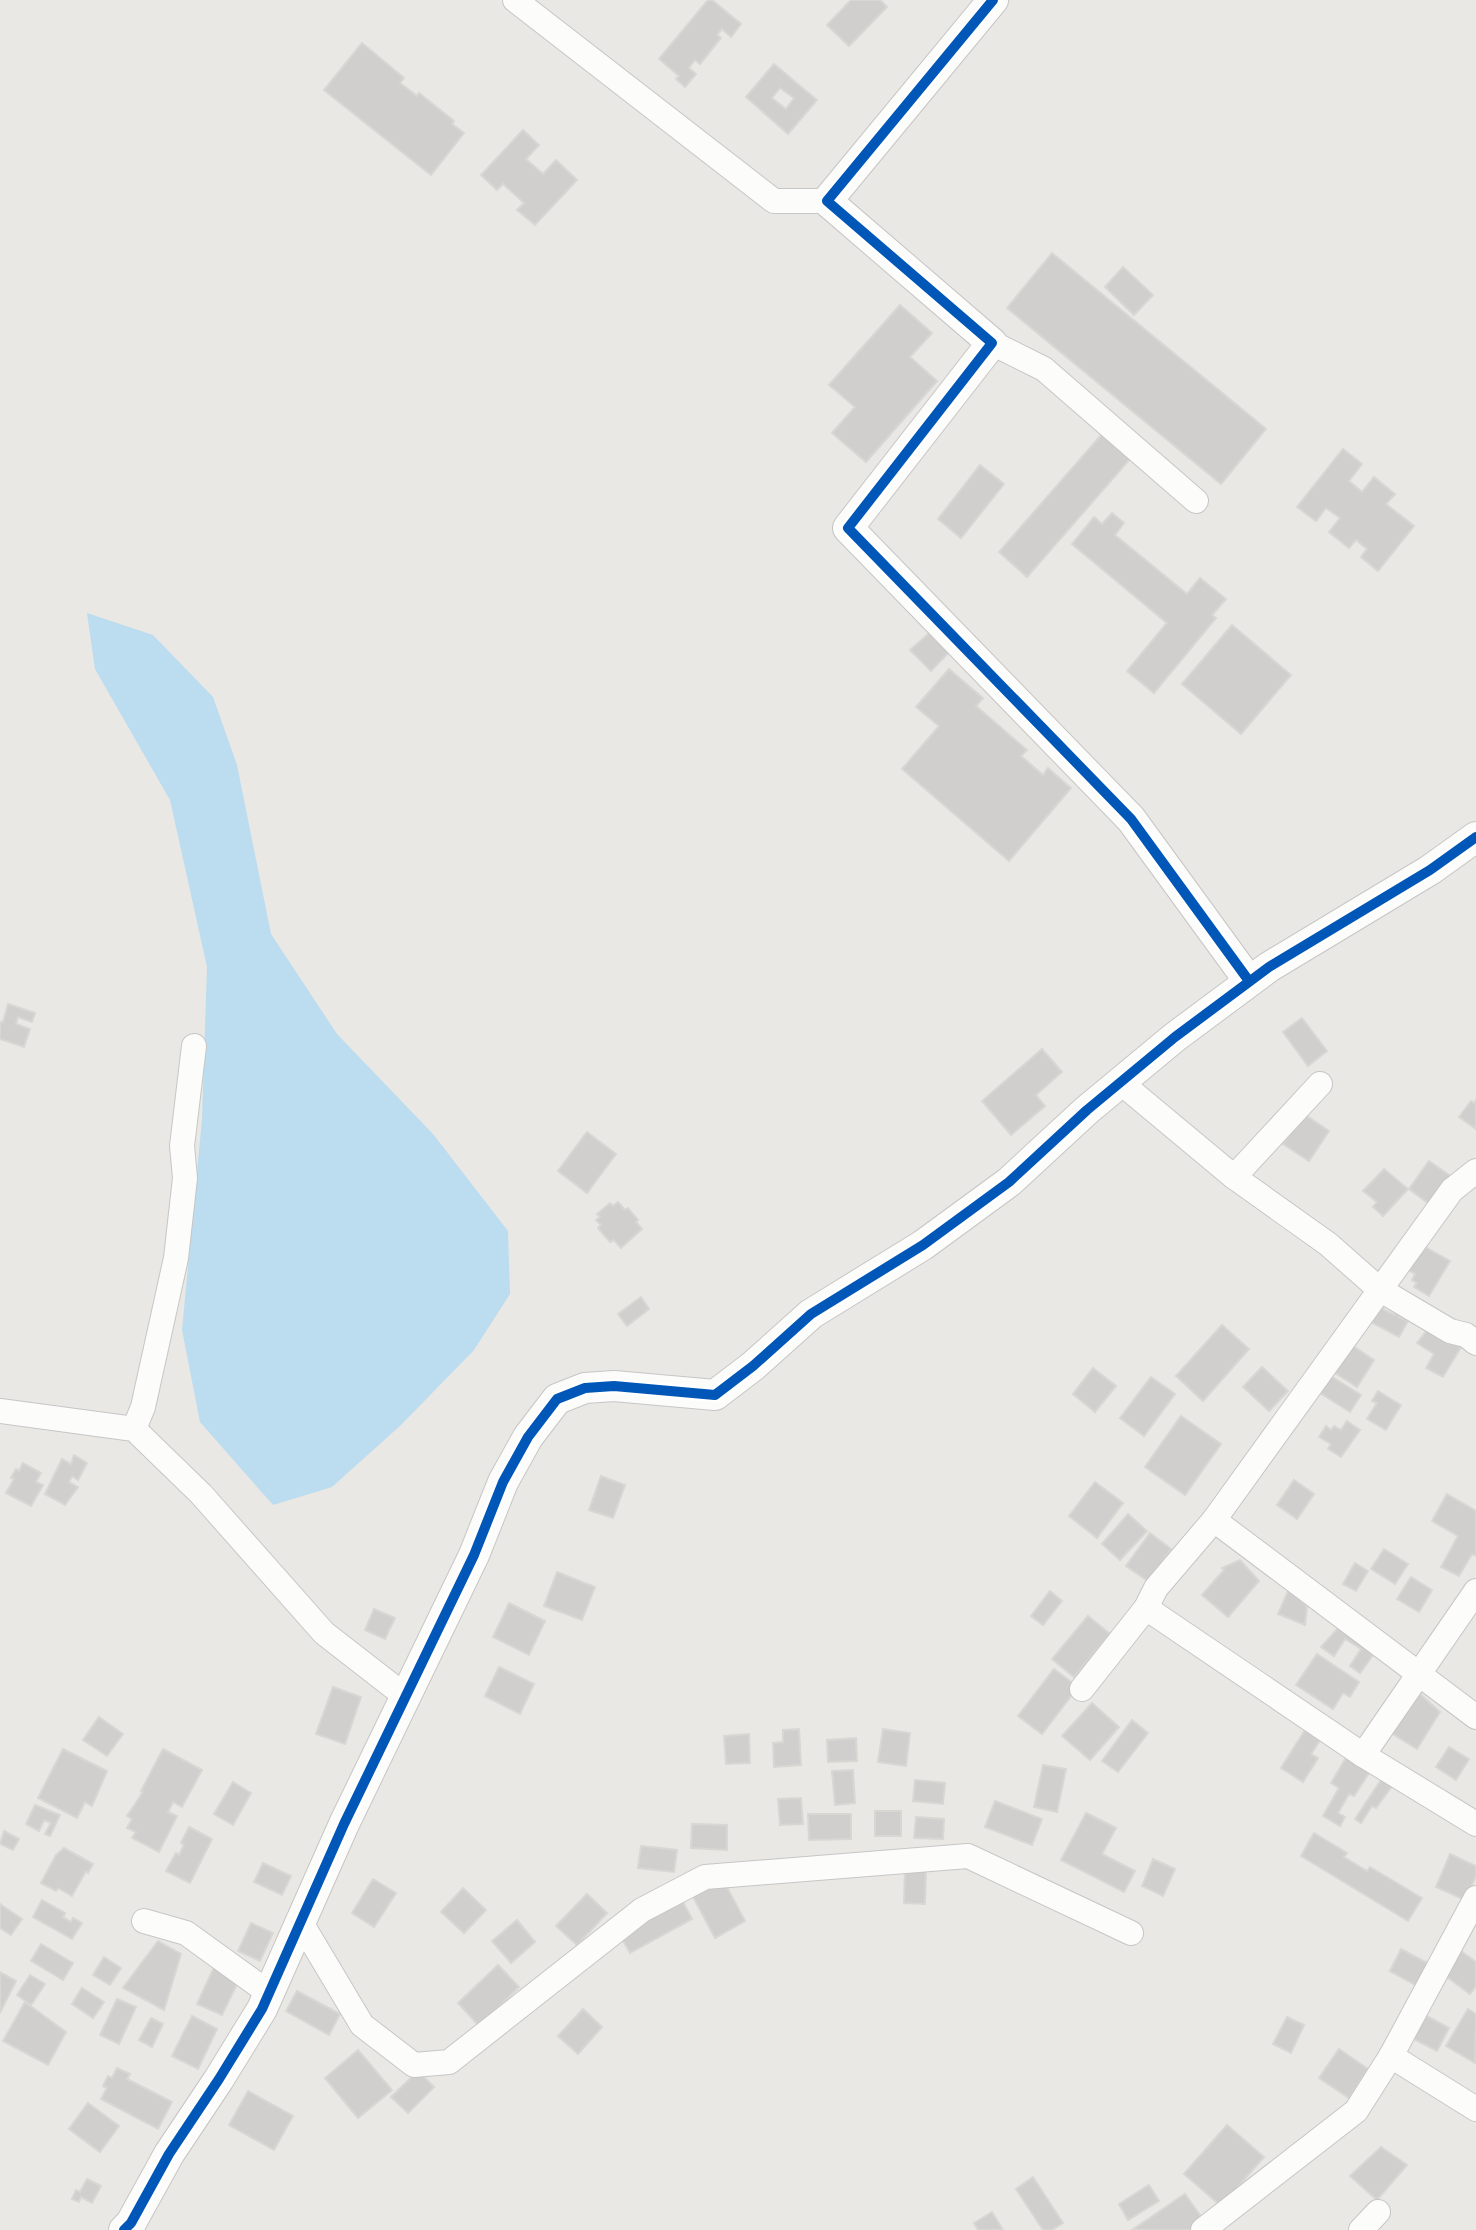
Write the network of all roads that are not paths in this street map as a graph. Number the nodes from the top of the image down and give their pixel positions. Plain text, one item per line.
1 (515, 0) edge
2 (993, 0) edge
3 (827, 201) junction
4 (992, 343) junction
5 (1196, 501) dead end
6 (1476, 837) edge
7 (1250, 981) junction
8 (194, 1046) dead end
9 (1120, 1082) junction
10 (1320, 1084) dead end
11 (1476, 1171) edge
12 (1234, 1177) junction
13 (1379, 1289) junction
14 (1473, 1333) edge
15 (0, 1411) edge
16 (134, 1429) junction
17 (1214, 1520) junction
18 (1476, 1591) edge
19 (1146, 1608) junction
20 (1420, 1675) junction
21 (1082, 1689) dead end
22 (405, 1696) junction
23 (1476, 1717) edge
24 (1363, 1755) junction
25 (1476, 1824) edge
26 (1476, 1898) edge
27 (144, 1921) dead end
28 (300, 1922) junction
29 (1470, 1928) edge
30 (1131, 1933) dead end
31 (269, 1993) junction
32 (1391, 2056) junction
33 (1476, 2109) edge
34 (124, 2230) edge
35 (1203, 2230) edge

1 - 3 street
2 - 3 street
3 - 4 street
4 - 5 street
4 - 7 street
6 - 7 street
7 - 9 street
8 - 16 street
9 - 12 street
9 - 22 street
10 - 12 street
11 - 13 street
12 - 13 street
13 - 14 street
13 - 17 street
15 - 16 street
16 - 22 street
17 - 19 street
17 - 20 street
18 - 20 street
19 - 21 street
19 - 24 street
20 - 23 street
20 - 24 street
22 - 28 street
24 - 25 street
26 - 29 street
27 - 31 street
28 - 30 street
28 - 31 street
29 - 32 street
31 - 34 street
32 - 33 street
32 - 35 street

